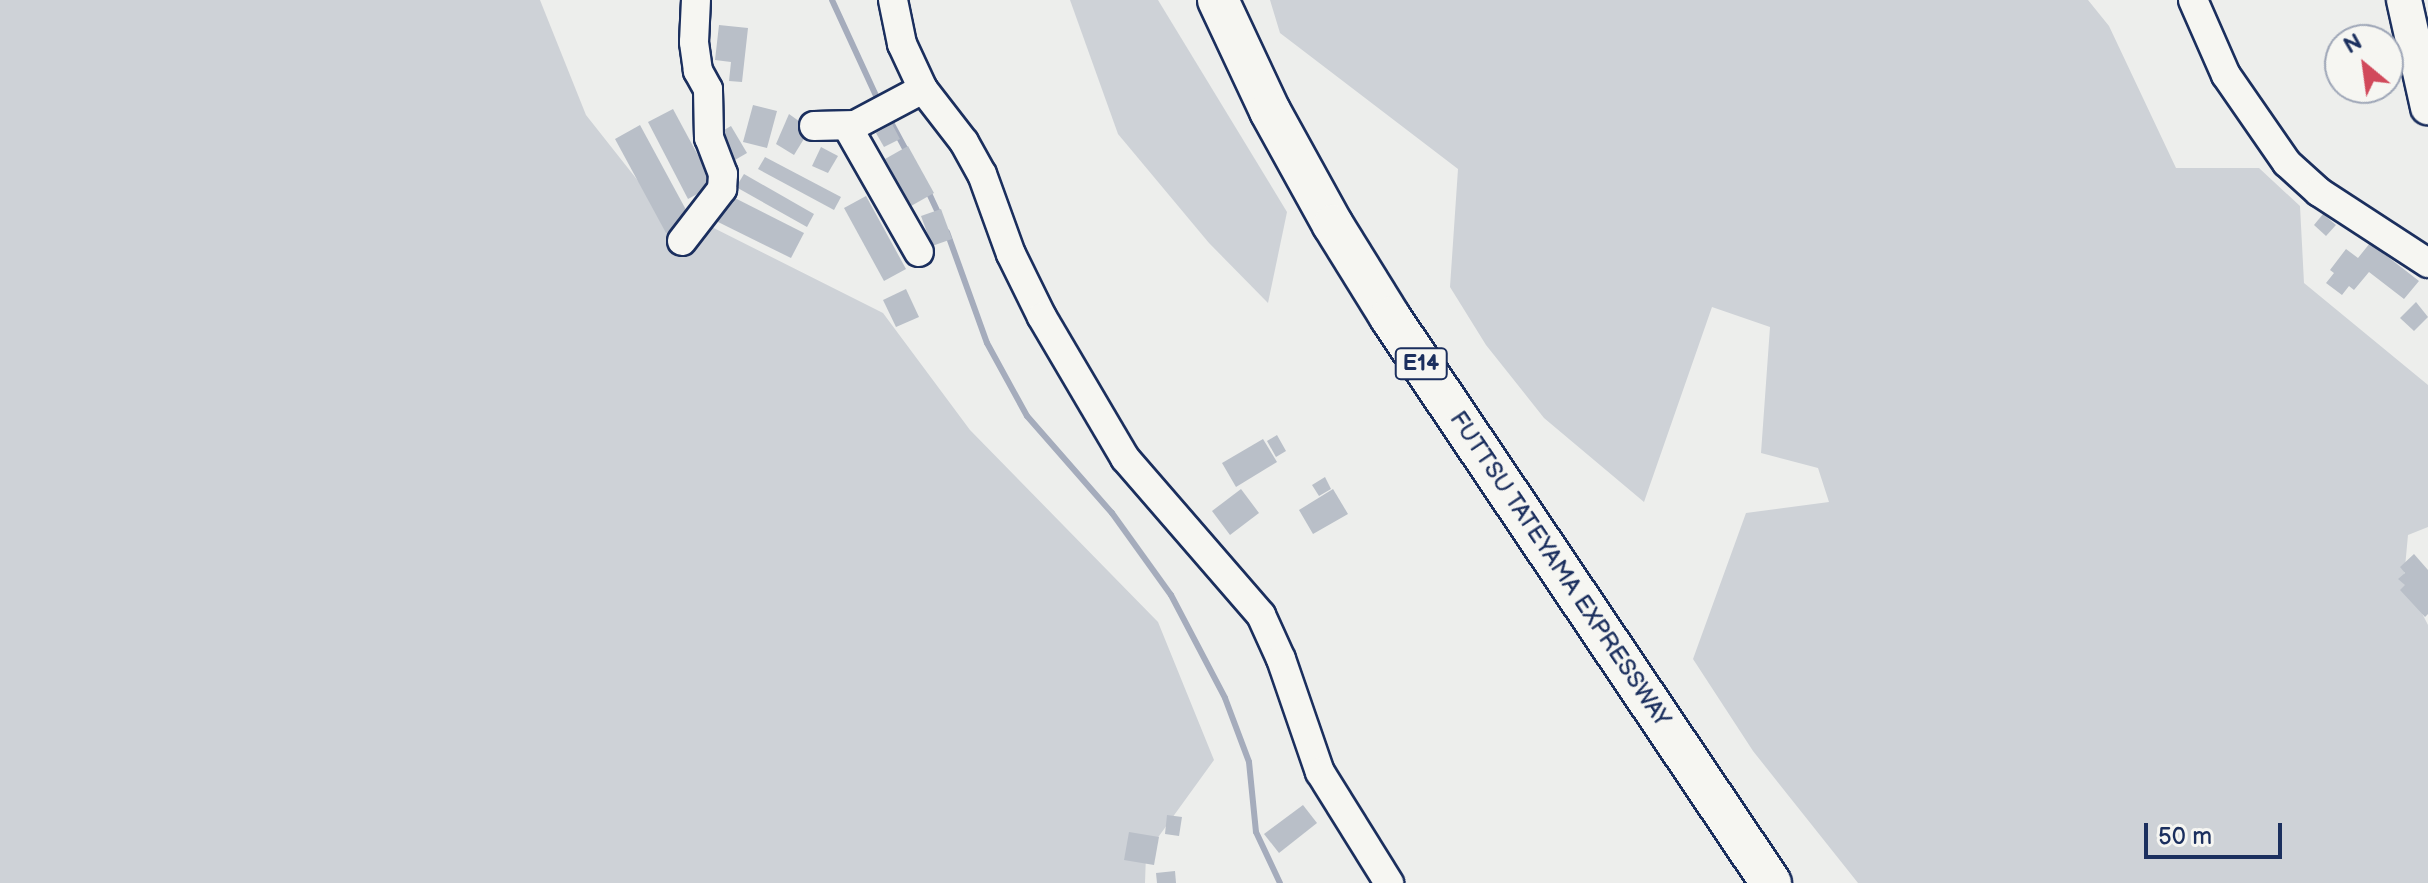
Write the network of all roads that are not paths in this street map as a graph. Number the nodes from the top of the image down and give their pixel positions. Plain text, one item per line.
1 (696, 0) edge
2 (893, 0) edge
3 (1218, 0) edge
4 (2193, 0) edge
5 (2404, 0) edge
6 (923, 89) junction
7 (2428, 107) edge
8 (814, 126) dead end
9 (847, 126) junction
10 (682, 241) dead end
11 (919, 252) dead end
12 (2428, 263) edge
13 (1389, 883) edge
14 (1771, 883) edge

1 - 10 street
2 - 6 street
3 - 14 highway, FUTTSU TATEYAMA EXPRESSWAY / E14
4 - 12 street
5 - 7 main road
6 - 9 street
6 - 13 street
8 - 9 street
9 - 11 street

